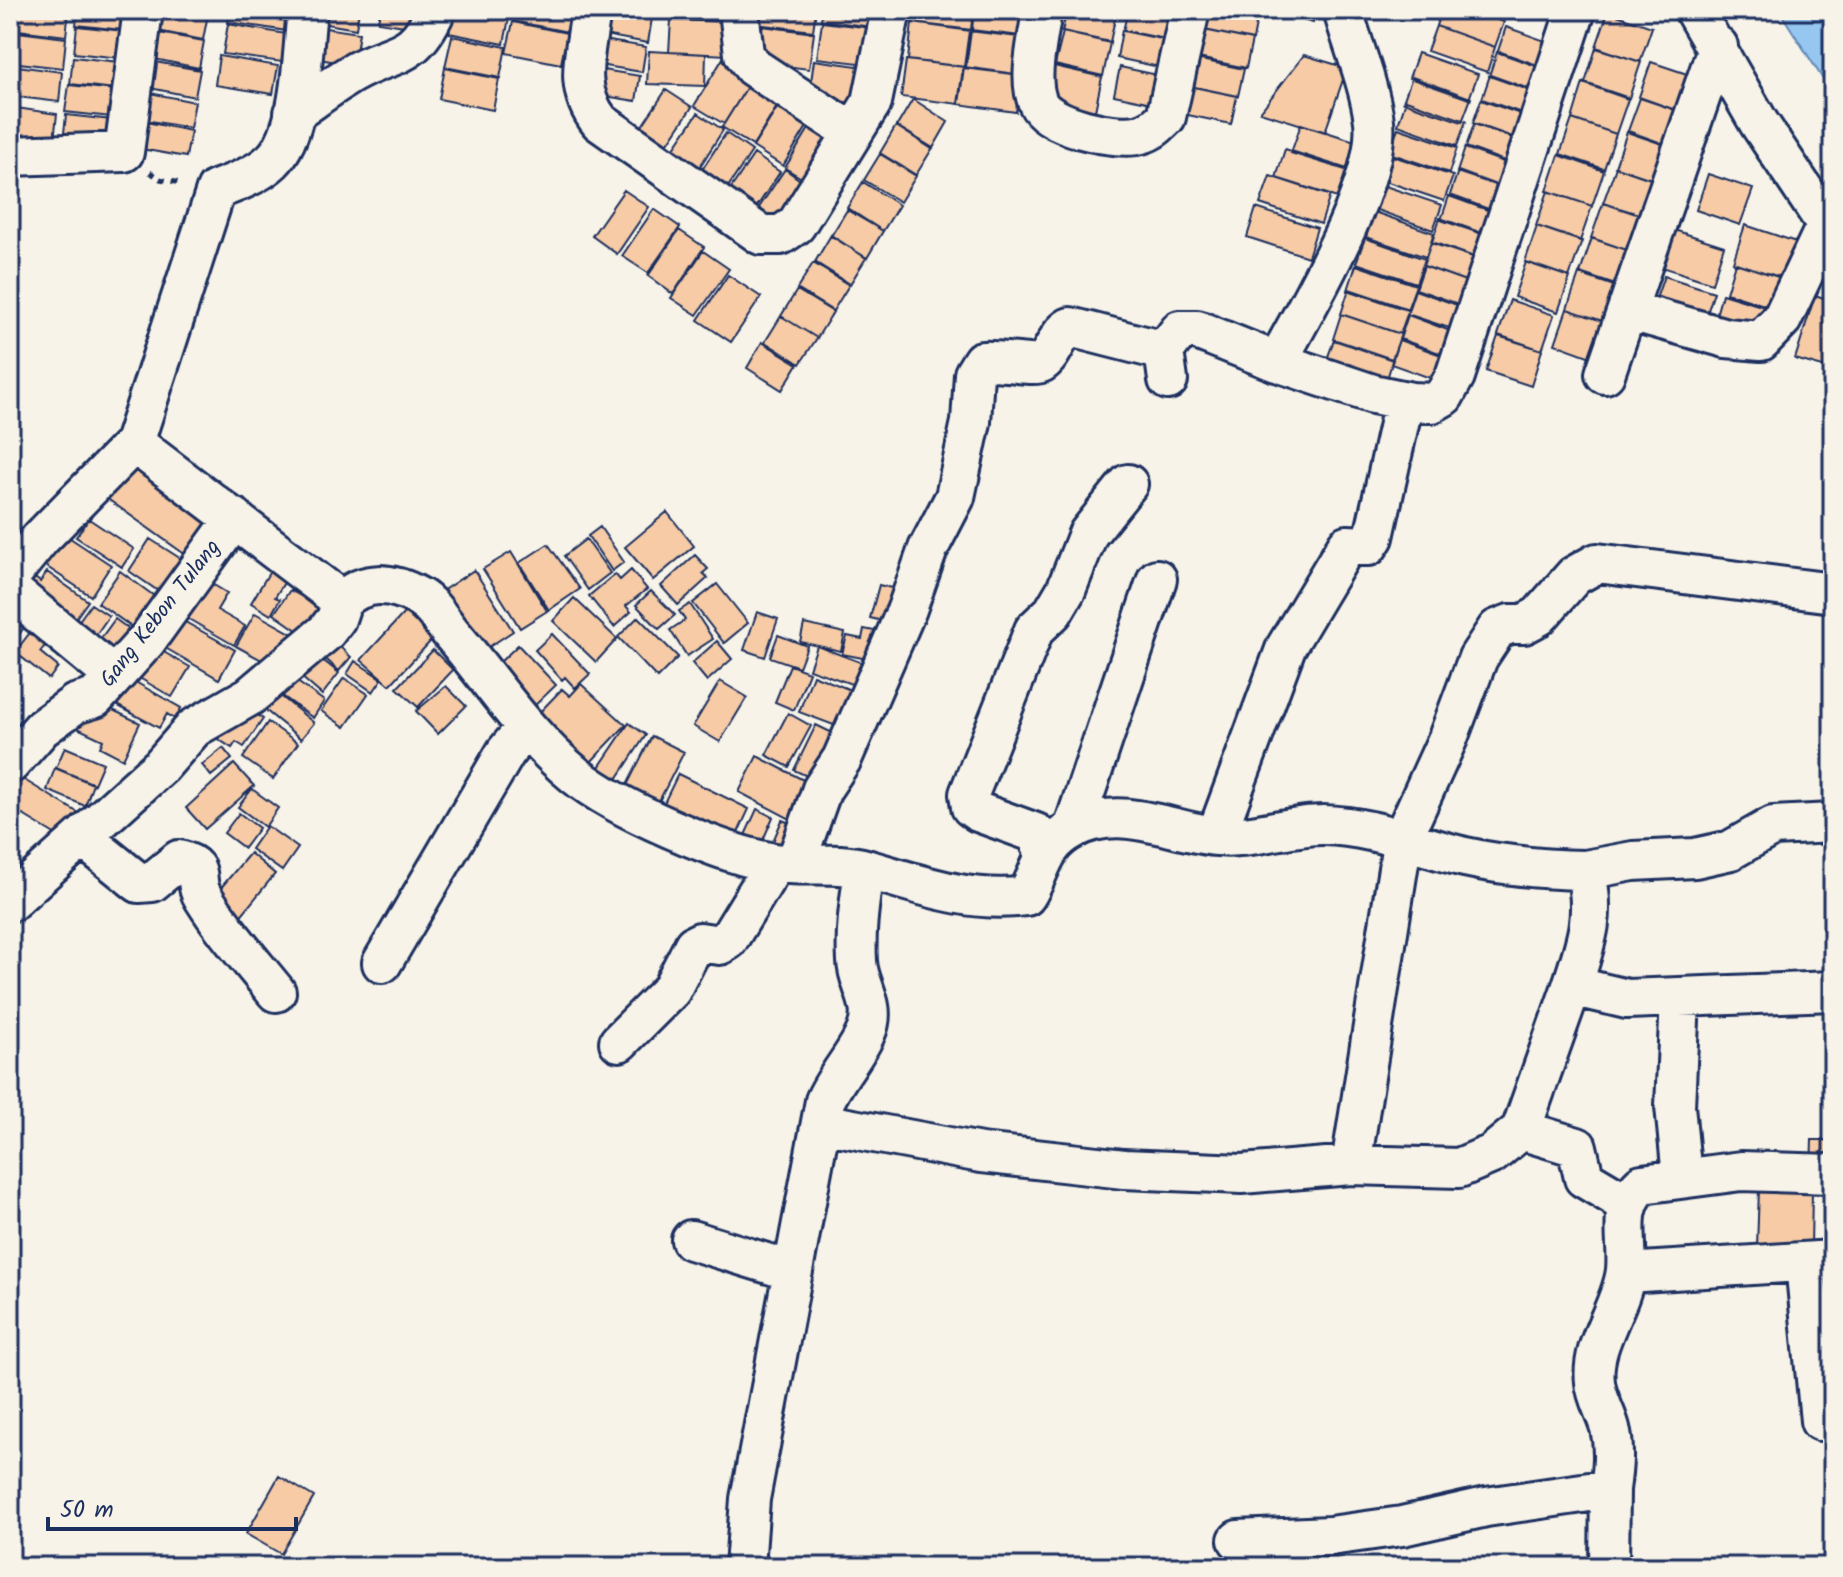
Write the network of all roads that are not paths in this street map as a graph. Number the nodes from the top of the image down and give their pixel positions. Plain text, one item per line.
1 (143, 10) edge
2 (307, 10) edge
3 (436, 10) edge
4 (591, 10) edge
5 (739, 10) edge
6 (891, 10) edge
7 (1042, 10) edge
8 (1190, 10) edge
9 (1343, 10) edge
10 (1576, 10) edge
11 (1694, 10) edge
12 (1718, 46) junction
13 (294, 113) junction
14 (853, 133) junction
15 (10, 156) edge
16 (1830, 229) edge
17 (1627, 310) junction
18 (1277, 362) junction
19 (1605, 374) dead end
20 (1404, 401) junction
21 (134, 443) junction
22 (1128, 484) dead end
23 (235, 518) junction
24 (10, 576) edge
25 (1157, 579) dead end
26 (10, 590) edge
27 (1833, 593) edge
28 (342, 601) junction
29 (114, 676) junction
30 (526, 728) junction
31 (10, 764) edge
32 (1833, 823) edge
33 (1216, 836) junction
34 (1403, 837) junction
35 (83, 838) junction
36 (1058, 841) junction
37 (785, 862) junction
38 (864, 869) junction
39 (1585, 870) junction
40 (10, 902) edge
41 (382, 963) dead end
42 (1572, 986) junction
43 (1833, 991) edge
44 (276, 992) dead end
45 (1680, 999) junction
46 (619, 1042) dead end
47 (821, 1123) junction
48 (1521, 1130) junction
49 (1351, 1165) junction
50 (1833, 1174) edge
51 (1682, 1177) junction
52 (1625, 1208) junction
53 (691, 1240) dead end
54 (1819, 1262) edge
55 (792, 1271) junction
56 (1626, 1273) junction
57 (1820, 1421) dead end
58 (1610, 1489) junction
59 (1238, 1540) dead end
60 (745, 1567) edge
61 (1609, 1567) edge

1 - 15 street
2 - 13 street
3 - 13 street
4 - 14 street
5 - 14 street
6 - 14 street
7 - 8 street
9 - 18 street
10 - 20 street
11 - 12 street
12 - 16 street
12 - 17 street
13 - 21 street
16 - 17 street
17 - 19 street
18 - 20 street
18 - 37 street
20 - 33 street
21 - 23 street
21 - 24 street
22 - 36 street
23 - 28 street
23 - 29 street, Gang Kebon Tulang
25 - 36 street
26 - 29 street
27 - 34 street
28 - 30 street
28 - 35 street
29 - 31 street, Gang Kebon Tulang
30 - 37 street
30 - 41 street
32 - 39 street
33 - 34 street
33 - 36 street
34 - 39 street
34 - 49 street
35 - 40 street
35 - 44 street
36 - 38 street
37 - 38 street
37 - 46 street
38 - 47 street
39 - 42 street
42 - 45 street
42 - 48 street
43 - 45 street
45 - 51 street
47 - 49 street
47 - 55 street
48 - 49 street
48 - 52 street
50 - 51 street
51 - 52 street
52 - 56 street
53 - 55 street
54 - 56 street
54 - 57 street
55 - 60 street
56 - 58 street
58 - 59 street
58 - 61 street

